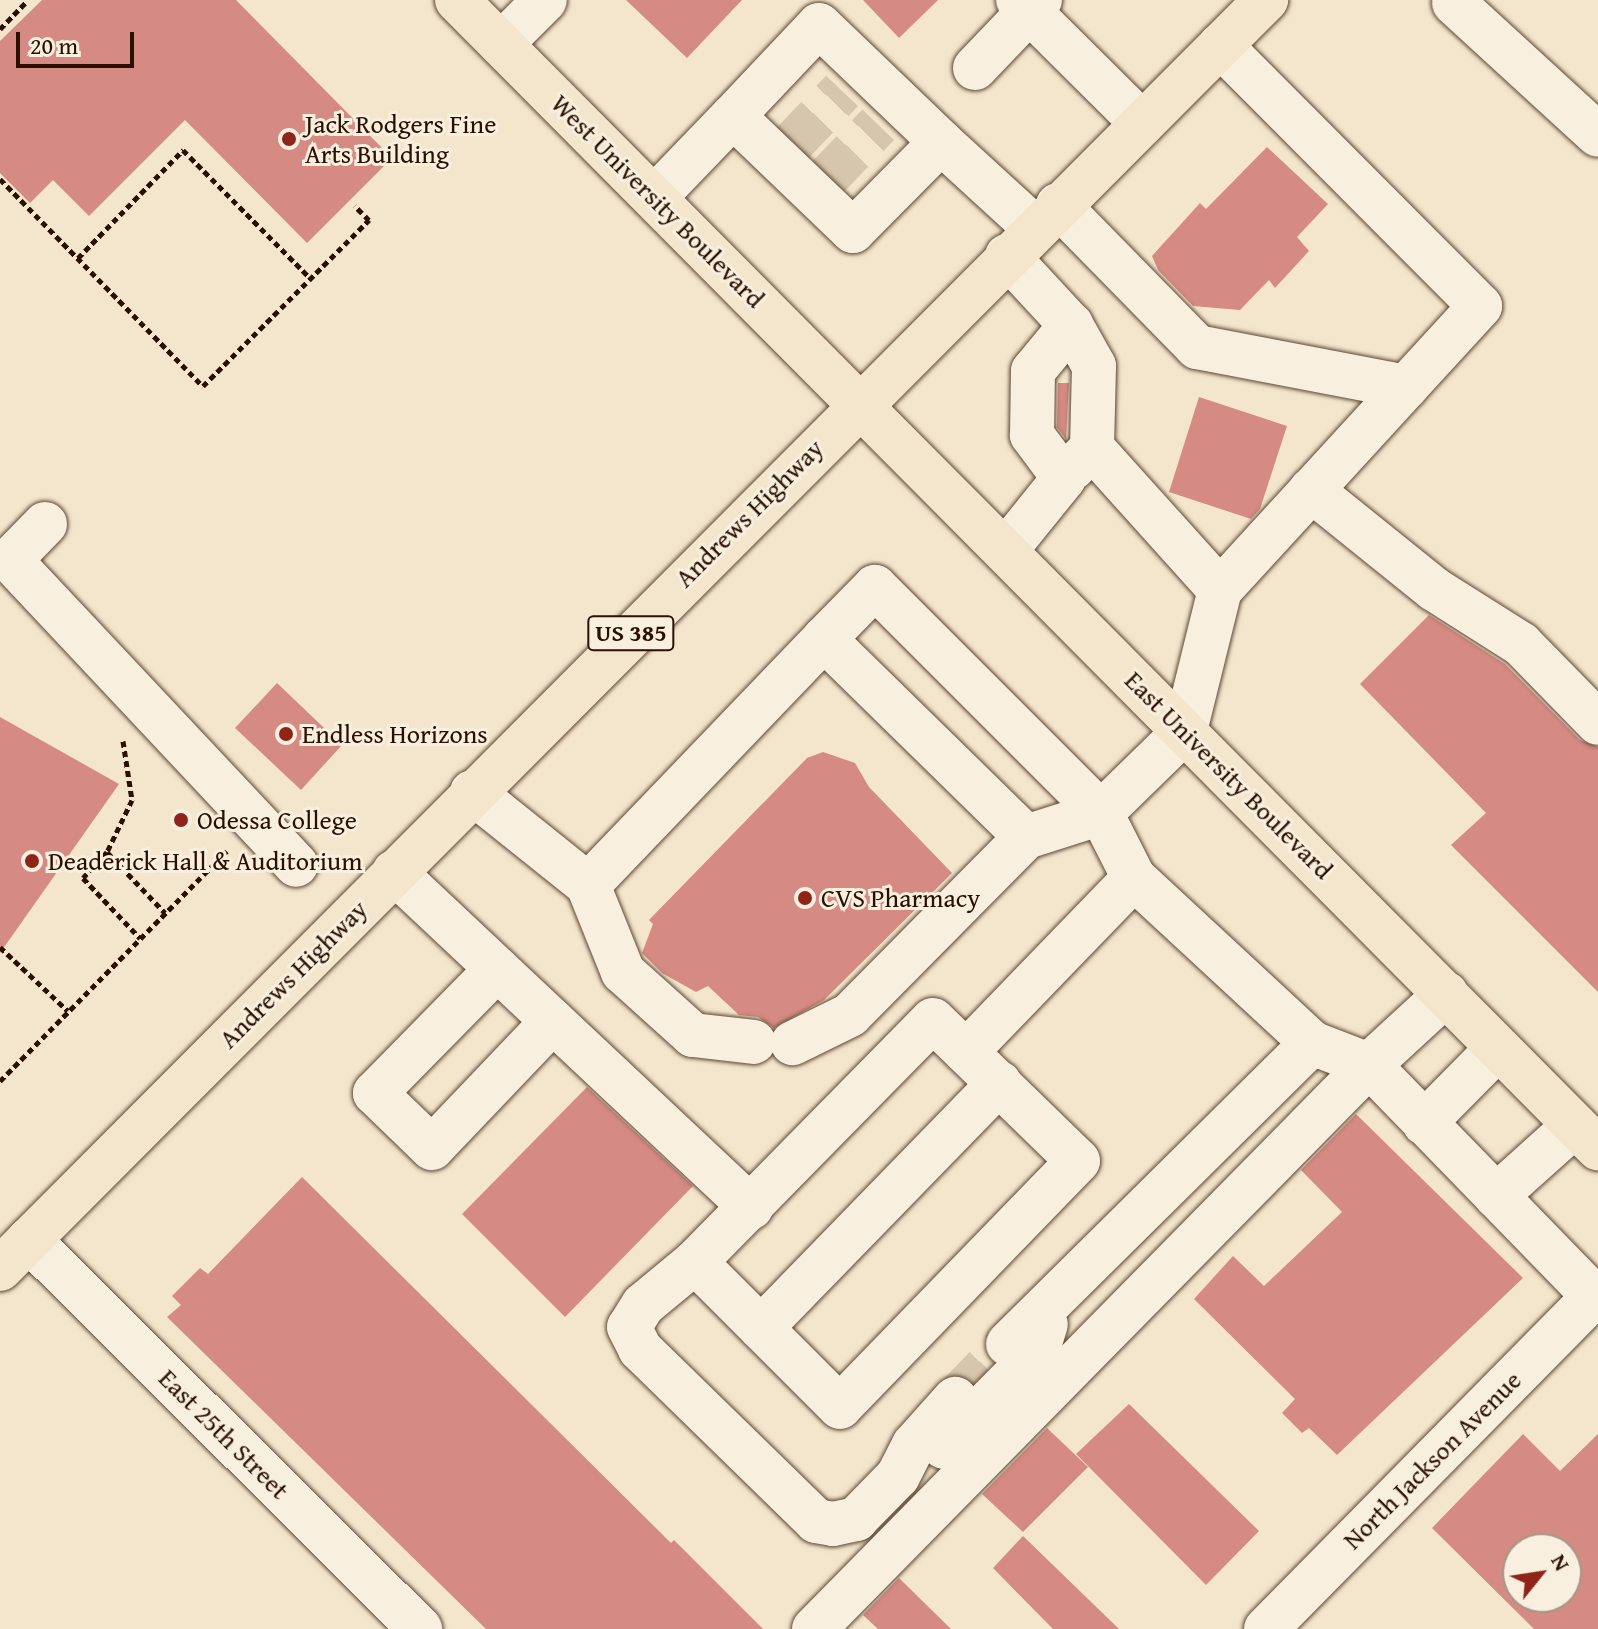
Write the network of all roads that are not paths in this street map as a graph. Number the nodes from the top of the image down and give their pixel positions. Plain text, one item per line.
1 (457, 0) edge
2 (545, 0) edge
3 (1266, 0) edge
4 (1453, 1) edge
5 (1029, 4) edge
6 (501, 44) junction
7 (1220, 45) junction
8 (975, 68) dead end
9 (733, 116) junction
10 (1142, 123) junction
11 (1598, 135) edge
12 (941, 142) junction
13 (655, 197) junction
14 (1034, 230) junction
15 (1071, 325) junction
16 (1406, 387) junction
17 (860, 402) junction
18 (1078, 463) junction
19 (1311, 490) junction
20 (45, 524) dead end
21 (1006, 550) junction
22 (1220, 590) junction
23 (824, 639) junction
24 (1598, 723) edge
25 (1185, 731) junction
26 (472, 792) junction
27 (1101, 813) junction
28 (1026, 837) junction
29 (296, 865) dead end
30 (394, 872) junction
31 (1134, 878) junction
32 (588, 885) junction
33 (497, 969) junction
34 (1446, 994) junction
35 (553, 1021) junction
36 (1312, 1043) junction
37 (1498, 1048) junction
38 (966, 1052) junction
39 (1369, 1065) junction
40 (999, 1083) junction
41 (1424, 1123) junction
42 (1586, 1136) edge
43 (1496, 1196) junction
44 (751, 1207) junction
45 (14, 1254) edge
46 (695, 1262) junction
47 (1596, 1294) edge
48 (1052, 1303) junction
49 (761, 1328) junction
50 (1008, 1344) tunnel mouth
51 (955, 1399) tunnel mouth
52 (898, 1476) junction
53 (420, 1629) edge
54 (814, 1629) edge
55 (1266, 1629) edge

1 - 6 main road, West University Boulevard
2 - 6 street
3 - 7 main road, Andrews Highway / US 385
4 - 11 street
5 - 8 street
5 - 10 street
6 - 13 main road, West University Boulevard
7 - 10 main road, Andrews Highway / US 385
7 - 16 street
9 - 12 street
9 - 12 street
9 - 13 street
10 - 14 main road, Andrews Highway / US 385
12 - 14 street
13 - 17 main road, West University Boulevard
14 - 15 street
14 - 16 street
14 - 17 main road, Andrews Highway / US 385
15 - 18 street
15 - 18 street
16 - 19 street
17 - 21 main road, East University Boulevard
17 - 26 main road, Andrews Highway / US 385
18 - 21 street
18 - 22 street
19 - 22 street
19 - 24 street
20 - 29 street
21 - 25 main road, East University Boulevard
22 - 25 street
23 - 27 street
23 - 28 street
23 - 32 street
25 - 27 street
25 - 34 main road, East University Boulevard
26 - 30 main road, Andrews Highway / US 385
26 - 32 street
27 - 28 street
27 - 31 street
28 - 32 street
30 - 33 street
30 - 45 main road, Andrews Highway / US 385
31 - 36 street
31 - 38 street
33 - 35 street
33 - 35 street
34 - 37 main road, East University Boulevard
34 - 39 street
35 - 44 street
36 - 39 street
36 - 48 street
37 - 41 street
37 - 42 main road, East University Boulevard
38 - 40 street
38 - 44 street
39 - 41 street
39 - 54 street
40 - 49 street
40 - 49 street
41 - 43 street
42 - 43 street
43 - 47 street
44 - 46 street
45 - 53 street, East 25th Street
46 - 49 street
46 - 52 street
47 - 55 street, North Jackson Avenue
48 - 50 street
48 - 52 street
51 - 52 street

